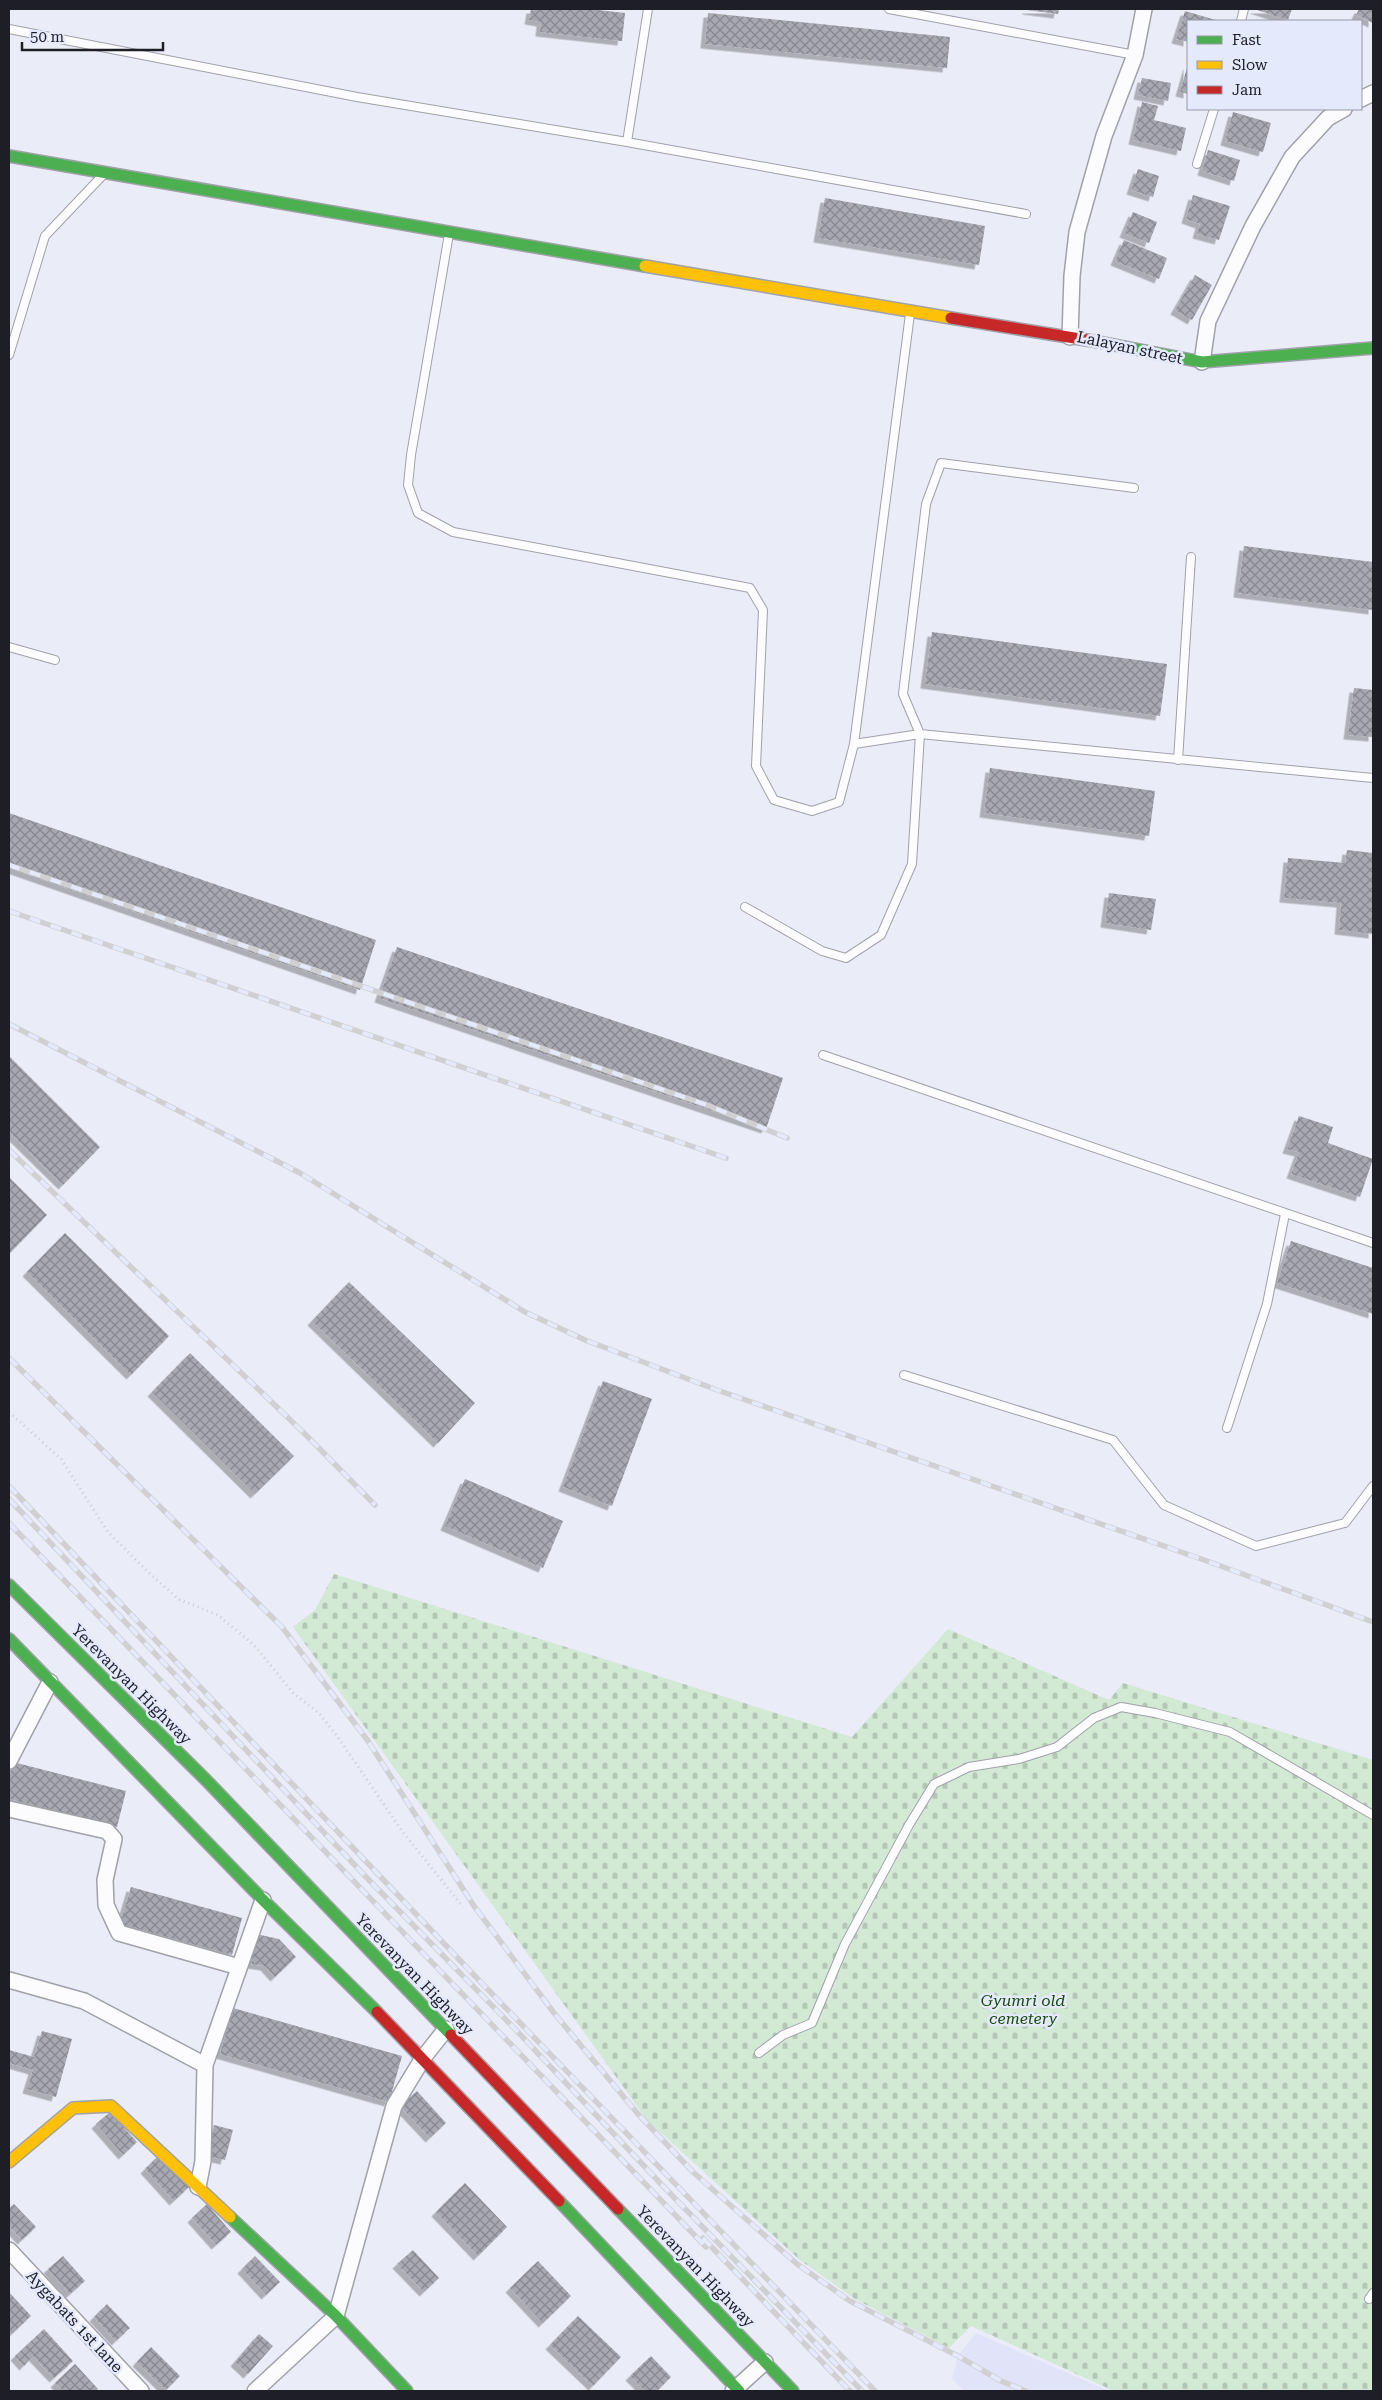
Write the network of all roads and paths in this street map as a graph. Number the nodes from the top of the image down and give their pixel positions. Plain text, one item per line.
1 (648, 9) edge
2 (889, 9) edge
3 (1144, 9) edge
4 (9, 29) edge
5 (1135, 55) junction
6 (1373, 92) edge
7 (1362, 98) edge
8 (1214, 110) edge
9 (1342, 110) edge
10 (627, 142) junction
11 (9, 156) edge
12 (1196, 164) dead end
13 (106, 172) junction
14 (1026, 214) dead end
15 (449, 232) junction
16 (911, 312) junction
17 (1070, 337) junction
18 (1373, 348) edge
19 (9, 355) edge
20 (1202, 362) junction
21 (1134, 488) dead end
22 (1191, 557) dead end
23 (9, 647) edge
24 (55, 660) dead end
25 (920, 734) junction
26 (854, 744) junction
27 (1178, 760) junction
28 (1373, 778) edge
29 (745, 907) dead end
30 (822, 1055) dead end
31 (1285, 1214) junction
32 (1373, 1243) edge
33 (904, 1375) dead end
34 (9, 1412) edge
35 (1227, 1428) dead end
36 (1373, 1486) edge
37 (9, 1585) edge
38 (9, 1639) edge
39 (50, 1682) junction
40 (9, 1761) edge
41 (9, 1809) edge
42 (1373, 1816) edge
43 (262, 1900) junction
44 (463, 1907) dead end
45 (239, 1967) junction
46 (9, 1980) edge
47 (446, 2030) junction
48 (759, 2053) dead end
49 (423, 2058) junction
50 (205, 2065) junction
51 (9, 2162) edge
52 (198, 2187) junction
53 (9, 2250) edge
54 (336, 2316) junction
55 (765, 2362) junction
56 (736, 2390) edge
57 (141, 2391) edge
58 (255, 2391) edge
59 (407, 2391) edge
60 (793, 2391) edge

1 - 10 lane
2 - 5 lane
3 - 5 street, Lalayan street
4 - 10 lane
5 - 17 street, Lalayan street
6 - 7 street
8 - 12 lane
9 - 20 street
10 - 14 lane
11 - 13 main road
13 - 15 main road
13 - 19 lane
15 - 16 main road
15 - 26 lane
16 - 17 main road
16 - 26 lane
17 - 20 main road, Lalayan street
18 - 20 main road, Lalayan street
21 - 25 lane
22 - 27 lane
23 - 24 lane
25 - 26 lane
25 - 27 lane
25 - 29 lane
27 - 28 lane
30 - 31 lane
31 - 32 lane
31 - 35 lane
33 - 36 lane
34 - 44 path
37 - 47 main road, Yerevanyan Highway
38 - 39 main road
39 - 40 street
39 - 43 main road
41 - 45 street
42 - 48 lane
43 - 45 street
43 - 49 main road
45 - 50 street
46 - 50 street
47 - 49 street
47 - 55 main road, Yerevanyan Highway
49 - 54 street
49 - 56 main road
50 - 52 street
51 - 52 main road
52 - 54 main road
53 - 57 street, Aygabats 1st lane
54 - 58 street
54 - 59 main road
55 - 56 street
55 - 60 main road, Yerevanyan Highway

